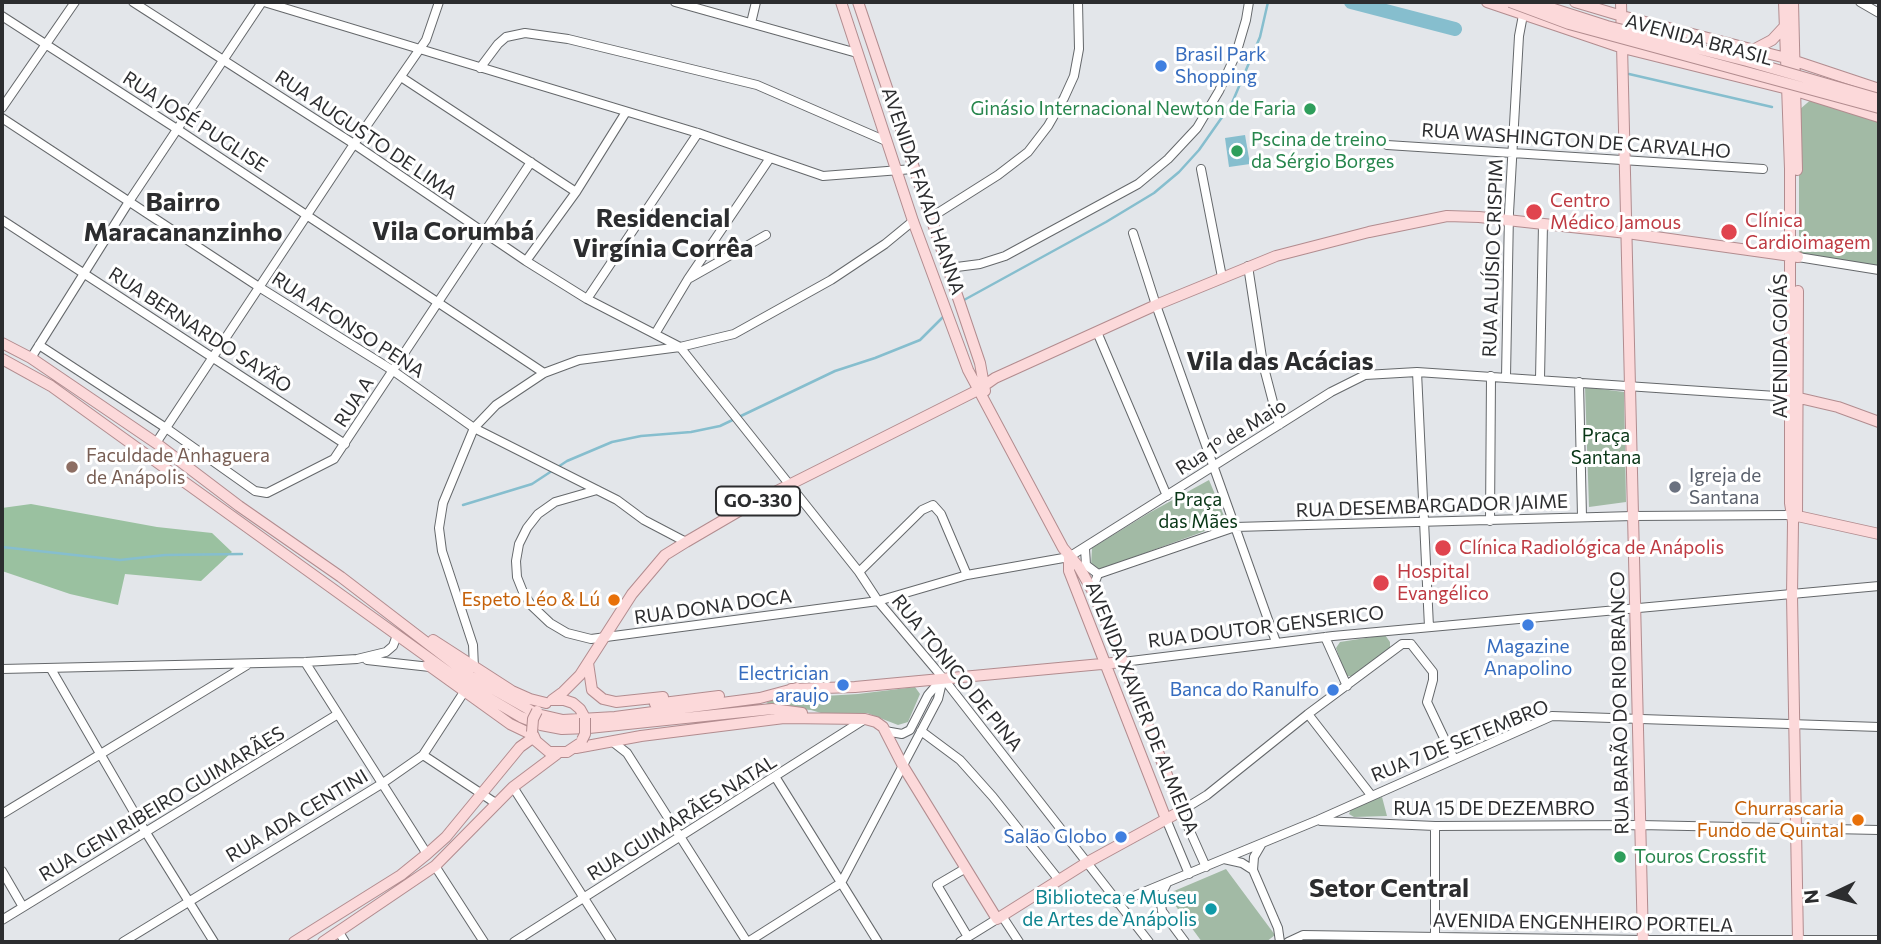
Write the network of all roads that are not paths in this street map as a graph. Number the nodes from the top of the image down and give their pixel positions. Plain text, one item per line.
1 (75, 2) edge
2 (133, 2) edge
3 (263, 2) edge
4 (439, 2) edge
5 (675, 2) edge
6 (756, 2) edge
7 (841, 2) edge
8 (858, 2) edge
9 (1078, 2) edge
10 (1249, 2) edge
11 (1487, 2) edge
12 (1510, 2) edge
13 (1532, 2) edge
14 (1575, 2) edge
15 (1622, 2) edge
16 (1784, 2) edge
17 (1793, 2) edge
18 (1860, 2) edge
19 (1879, 13) edge
20 (1523, 15) junction
21 (2, 16) edge
22 (1622, 16) junction
23 (751, 23) junction
24 (1785, 26) junction
25 (46, 44) junction
26 (421, 48) junction
27 (1623, 48) junction
28 (1753, 50) junction
29 (857, 53) junction
30 (223, 58) junction
31 (1791, 59) junction
32 (480, 68) junction
33 (401, 77) junction
34 (1879, 89) edge
35 (1791, 90) junction
36 (1816, 96) junction
37 (1879, 99) edge
38 (2, 108) edge
39 (1879, 108) edge
40 (1797, 110) junction
41 (626, 112) junction
42 (1879, 117) edge
43 (2, 118) edge
44 (177, 129) junction
45 (698, 133) junction
46 (886, 141) junction
47 (354, 144) junction
48 (1387, 145) dead end
49 (1512, 153) junction
50 (770, 158) junction
51 (1625, 158) junction
52 (531, 162) junction
53 (913, 169) junction
54 (1201, 169) dead end
55 (1763, 169) dead end
56 (897, 172) junction
57 (576, 192) junction
58 (130, 200) junction
59 (306, 215) junction
60 (930, 218) junction
61 (2, 220) edge
62 (913, 221) junction
63 (1508, 221) junction
64 (1543, 224) junction
65 (483, 233) junction
66 (1133, 233) dead end
67 (1628, 233) junction
68 (766, 235) dead end
69 (1794, 256) junction
70 (526, 261) junction
71 (1248, 267) junction
72 (949, 268) junction
73 (1879, 270) edge
74 (83, 273) junction
75 (1222, 277) junction
76 (688, 279) junction
77 (259, 287) junction
78 (587, 299) junction
79 (436, 302) junction
80 (1156, 305) junction
81 (1097, 332) junction
82 (654, 334) junction
83 (2, 343) edge
84 (39, 345) junction
85 (680, 347) junction
86 (214, 356) junction
87 (31, 358) junction
88 (2, 359) edge
89 (392, 370) junction
90 (1417, 372) junction
91 (544, 373) junction
92 (1491, 376) junction
93 (1506, 377) junction
94 (90, 379) junction
95 (1540, 379) junction
96 (1580, 382) junction
97 (1629, 384) junction
98 (982, 392) junction
99 (83, 393) junction
100 (1795, 397) junction
101 (1879, 422) edge
102 (741, 423) joint
103 (1279, 425) junction
104 (166, 428) junction
105 (474, 428) junction
106 (156, 443) junction
107 (345, 444) junction
108 (1214, 468) junction
109 (789, 486) junction
110 (597, 490) junction
111 (1167, 496) junction
112 (246, 512) junction
113 (1633, 516) junction
114 (1582, 517) junction
115 (1794, 518) junction
116 (1490, 521) junction
117 (238, 523) junction
118 (1423, 523) junction
119 (1235, 527) junction
120 (1879, 534) edge
121 (686, 542) junction
122 (1085, 549) junction
123 (1069, 557) junction
124 (859, 572) junction
125 (1098, 574) junction
126 (967, 575) junction
127 (1879, 586) edge
128 (1092, 590) junction
129 (1792, 595) junction
130 (878, 601) junction
131 (1635, 609) junction
132 (394, 619) junction
133 (380, 621) junction
134 (1425, 627) junction
135 (1393, 630) junction
136 (1325, 637) junction
137 (396, 638) junction
138 (603, 638) junction
139 (1276, 642) junction
140 (1411, 644) junction
141 (1396, 648) junction
142 (358, 659) junction
143 (305, 662) junction
144 (1123, 662) junction
145 (250, 663) junction
146 (588, 663) junction
147 (1106, 664) junction
148 (430, 667) junction
149 (474, 668) junction
150 (2, 669) edge
151 (51, 669) junction
152 (580, 675) junction
153 (943, 678) junction
154 (1347, 686) junction
155 (797, 688) junction
156 (464, 692) junction
157 (732, 694) junction
158 (549, 701) junction
159 (338, 714) junction
160 (582, 714) junction
161 (1308, 714) junction
162 (815, 717) junction
163 (865, 719) junction
164 (1638, 719) junction
165 (1795, 725) junction
166 (1879, 727) edge
167 (921, 731) junction
168 (886, 732) junction
169 (533, 735) junction
170 (610, 741) junction
171 (579, 744) junction
172 (100, 754) junction
173 (557, 754) junction
174 (423, 755) junction
175 (1454, 759) junction
176 (903, 766) junction
177 (776, 778) junction
178 (383, 783) junction
179 (513, 787) junction
180 (482, 795) junction
181 (1371, 795) junction
182 (497, 804) junction
183 (1181, 811) junction
184 (2, 814) edge
185 (1166, 819) junction
186 (1318, 820) junction
187 (1640, 825) junction
188 (1435, 826) junction
189 (1796, 830) junction
190 (1879, 830) edge
191 (145, 831) junction
192 (680, 838) junction
193 (1268, 840) junction
194 (427, 854) junction
195 (1224, 859) junction
196 (1086, 863) junction
197 (435, 866) junction
198 (1206, 867) junction
199 (966, 868) junction
200 (1253, 870) junction
201 (2, 871) edge
202 (1189, 874) junction
203 (1059, 880) junction
204 (841, 883) junction
205 (1167, 883) junction
206 (584, 898) junction
207 (188, 901) junction
208 (1117, 903) junction
209 (23, 907) junction
210 (999, 917) junction
211 (2, 920) edge
212 (342, 937) edge
213 (968, 937) junction
214 (1435, 940) edge
215 (1879, 940) edge
216 (1643, 941) edge
217 (1798, 941) edge
218 (123, 942) edge
219 (214, 942) edge
220 (294, 942) edge
221 (323, 942) edge
222 (484, 942) edge
223 (514, 942) edge
224 (612, 942) edge
225 (748, 942) edge
226 (878, 942) edge
227 (960, 942) edge
228 (1019, 942) edge
229 (1149, 942) edge
230 (1185, 942) edge
231 (1280, 942) edge
232 (1288, 942) edge

1 - 25 street
2 - 30 street, RUA AUGUSTO DE LIMA
3 - 26 street
3 - 30 street
4 - 26 street
5 - 23 street
6 - 23 street
7 - 29 main road, AVENIDA FAYAD HANNA
8 - 53 main road, AVENIDA FAYAD HANNA
9 - 60 street
10 - 72 street
11 - 20 main road
12 - 39 main road, AVENIDA BRASIL, bridge
13 - 37 main road, AVENIDA BRASIL, bridge
14 - 22 main road
15 - 22 main road, RUA BARÃO DO RIO BRANCO
16 - 24 main road, AVENIDA GOIÁS
17 - 31 main road, AVENIDA GOIÁS
18 - 19 street
20 - 27 main road
20 - 49 street, RUA ALUÍSIO CRISPIM
21 - 25 street, RUA JOSÉ PUGLISE
22 - 27 main road, RUA BARÃO DO RIO BRANCO
22 - 28 main road
23 - 29 street
24 - 28 main road
24 - 31 main road, AVENIDA GOIÁS
25 - 38 street
25 - 44 street, RUA JOSÉ PUGLISE
26 - 32 street
26 - 33 street
27 - 35 main road
27 - 51 main road, RUA BARÃO DO RIO BRANCO
28 - 31 main road
29 - 46 main road, AVENIDA FAYAD HANNA
30 - 44 street
30 - 47 street, RUA AUGUSTO DE LIMA
31 - 34 main road
31 - 35 main road, AVENIDA GOIÁS
32 - 41 street
32 - 46 street
33 - 47 street
33 - 52 street
35 - 36 main road
35 - 40 main road, AVENIDA GOIÁS
35 - 69 main road, AVENIDA GOIÁS
36 - 40 main road
36 - 42 main road
40 - 69 main road, AVENIDA GOIÁS
41 - 45 street
41 - 57 street
43 - 58 street, RUA AFONSO PENA
44 - 58 street
44 - 59 street, RUA JOSÉ PUGLISE
45 - 50 street
45 - 78 street
46 - 56 main road, AVENIDA FAYAD HANNA
47 - 59 street
47 - 65 street, RUA AUGUSTO DE LIMA
48 - 49 street, RUA WASHINGTON DE CARVALHO
49 - 51 street, RUA WASHINGTON DE CARVALHO
49 - 63 street, RUA ALUÍSIO CRISPIM
50 - 56 street
50 - 76 street
51 - 55 street, RUA WASHINGTON DE CARVALHO
51 - 67 main road, RUA BARÃO DO RIO BRANCO
52 - 57 street
52 - 65 street, RUA A
53 - 56 street
53 - 60 main road, AVENIDA FAYAD HANNA
54 - 75 street
56 - 62 main road, AVENIDA FAYAD HANNA
57 - 70 street
58 - 74 street
58 - 77 street, RUA AFONSO PENA
59 - 77 street
59 - 79 street, RUA JOSÉ PUGLISE
60 - 72 main road, AVENIDA FAYAD HANNA
61 - 74 street, RUA BERNARDO SAYÃO
62 - 85 street
62 - 98 main road, AVENIDA FAYAD HANNA
63 - 64 main road, GO-330
63 - 71 main road, GO-330
63 - 93 street, RUA ALUÍSIO CRISPIM
64 - 67 main road, GO-330
64 - 95 street
65 - 70 street, RUA AUGUSTO DE LIMA
65 - 79 street, RUA A
66 - 80 street
67 - 69 main road, GO-330
67 - 97 main road, RUA BARÃO DO RIO BRANCO
68 - 76 street
69 - 73 street, GO-330
69 - 100 main road, AVENIDA GOIÁS
70 - 78 street, RUA AUGUSTO DE LIMA
71 - 75 main road, GO-330
71 - 103 street
72 - 98 main road, AVENIDA FAYAD HANNA
74 - 84 street
74 - 86 street, RUA BERNARDO SAYÃO
75 - 80 main road, GO-330
76 - 82 street
77 - 86 street
77 - 89 street, RUA AFONSO PENA
78 - 82 street, RUA AUGUSTO DE LIMA
79 - 89 street, RUA A
79 - 91 street, RUA JOSÉ PUGLISE
80 - 81 main road, GO-330
80 - 108 street
81 - 98 main road, GO-330
81 - 111 street
82 - 85 street, RUA AUGUSTO DE LIMA
83 - 87 main road
84 - 87 street
84 - 94 street
85 - 91 street
85 - 102 street, RUA AUGUSTO DE LIMA
86 - 104 street
86 - 107 street, RUA BERNARDO SAYÃO
87 - 99 main road
88 - 117 main road
89 - 105 street, RUA AFONSO PENA
89 - 107 street, RUA A
90 - 92 street, Rua 1º de Maio
90 - 103 street, Rua 1º de Maio
90 - 118 street
91 - 105 street
92 - 93 street, Rua 1º de Maio
92 - 116 street
93 - 95 street, Rua 1º de Maio
94 - 99 street
94 - 104 street
95 - 96 street, Rua 1º de Maio
96 - 97 street, Rua 1º de Maio
96 - 114 street
97 - 100 street, Rua 1º de Maio
97 - 113 main road, RUA BARÃO DO RIO BRANCO
98 - 109 main road, GO-330
98 - 123 main road
99 - 106 main road
100 - 101 main road
100 - 115 main road, AVENIDA GOIÁS
102 - 109 street, RUA TONICO DE PINA
103 - 108 street, Rua 1º de Maio
104 - 106 street
104 - 107 street, RUA A
105 - 110 street, RUA AFONSO PENA
105 - 149 street
106 - 112 main road
108 - 111 street, Rua 1º de Maio
108 - 119 street
109 - 121 main road, GO-330
109 - 124 street, RUA TONICO DE PINA
110 - 121 street, RUA AFONSO PENA
110 - 138 street, RUA DONA DOCA
111 - 122 street, Rua 1º de Maio
112 - 117 main road
112 - 132 main road
113 - 114 street, RUA DESEMBARGADOR JAIME
113 - 115 street, RUA DESEMBARGADOR JAIME
113 - 131 main road, RUA BARÃO DO RIO BRANCO
114 - 116 street, RUA DESEMBARGADOR JAIME
115 - 120 main road
115 - 129 main road, AVENIDA GOIÁS
116 - 118 street, RUA DESEMBARGADOR JAIME
117 - 133 main road
118 - 119 street, RUA DESEMBARGADOR JAIME
118 - 134 street
119 - 125 street, RUA DESEMBARGADOR JAIME
119 - 139 street
121 - 138 main road, GO-330
122 - 123 street, Rua 1º de Maio
122 - 125 street
123 - 126 street, RUA DONA DOCA
123 - 128 main road, AVENIDA XAVIER DE ALMEIDA
123 - 147 main road, AVENIDA XAVIER DE ALMEIDA
124 - 126 street
124 - 130 street, RUA TONICO DE PINA
125 - 128 street
126 - 130 street, RUA DONA DOCA
127 - 129 street, RUA DOUTOR GENSERICO
128 - 144 main road, AVENIDA XAVIER DE ALMEIDA
129 - 131 street, RUA DOUTOR GENSERICO
129 - 165 main road, AVENIDA GOIÁS
130 - 138 street, RUA DONA DOCA
130 - 153 street, RUA TONICO DE PINA
131 - 134 street, RUA DOUTOR GENSERICO
131 - 164 main road, RUA BARÃO DO RIO BRANCO
132 - 149 main road
132 - 155 main road
133 - 137 main road
133 - 162 main road
134 - 135 street, RUA DOUTOR GENSERICO
134 - 140 street
135 - 136 street, RUA DOUTOR GENSERICO
135 - 141 street
136 - 139 street, RUA DOUTOR GENSERICO
136 - 154 street
137 - 142 street
137 - 148 main road
138 - 146 main road, GO-330
139 - 144 street, RUA DOUTOR GENSERICO
140 - 141 street
140 - 175 street
141 - 154 street
142 - 143 street
142 - 148 street
143 - 145 street
143 - 159 street
144 - 147 main road, RUA DOUTOR GENSERICO
144 - 183 main road, AVENIDA XAVIER DE ALMEIDA
145 - 151 street
145 - 172 street
146 - 152 main road, GO-330
146 - 157 main road
147 - 153 main road, RUA DOUTOR GENSERICO
147 - 185 main road, AVENIDA XAVIER DE ALMEIDA
148 - 156 main road
149 - 158 main road
150 - 151 street
151 - 172 street
152 - 158 main road
152 - 160 main road
153 - 155 main road, RUA DOUTOR GENSERICO
153 - 167 street
153 - 168 street
153 - 196 street, RUA TONICO DE PINA
154 - 161 street
155 - 157 main road
156 - 169 main road
156 - 174 street, RUA ADA CENTINI
157 - 160 main road
158 - 160 main road
158 - 169 main road, bridge
159 - 178 street
159 - 191 street, RUA GENI RIBEIRO GUIMARÃES
160 - 171 main road, bridge
161 - 181 street
161 - 183 street
162 - 163 main road
162 - 170 main road
163 - 168 main road
163 - 177 street, RUA GUIMARÃES NATAL
164 - 165 street, RUA 7 DE SETEMBRO
164 - 175 street, RUA 7 DE SETEMBRO
164 - 187 main road, RUA BARÃO DO RIO BRANCO
165 - 166 street, RUA 7 DE SETEMBRO
165 - 189 main road, AVENIDA GOIÁS
167 - 176 street
167 - 203 street
168 - 176 main road
169 - 173 main road
169 - 180 main road
170 - 171 main road
170 - 192 street
171 - 173 main road
172 - 184 street
172 - 191 street
173 - 179 main road
174 - 178 street, RUA ADA CENTINI
174 - 180 street
175 - 181 street, RUA 7 DE SETEMBRO
176 - 199 main road
176 - 204 street
177 - 192 street, RUA GUIMARÃES NATAL
177 - 204 street
178 - 194 street
178 - 207 street, RUA ADA CENTINI
179 - 182 main road
179 - 206 street
180 - 182 street
180 - 194 main road
181 - 186 street, RUA 7 DE SETEMBRO
182 - 197 main road
183 - 185 main road
183 - 198 street, AVENIDA XAVIER DE ALMEIDA
185 - 196 main road
185 - 202 street, AVENIDA XAVIER DE ALMEIDA
186 - 188 street, RUA 15 DE DEZEMBRO
186 - 193 street, RUA 7 DE SETEMBRO
187 - 188 street, RUA 15 DE DEZEMBRO
187 - 189 street, RUA 15 DE DEZEMBRO
187 - 216 main road, RUA BARÃO DO RIO BRANCO
188 - 214 street
189 - 190 street, RUA 15 DE DEZEMBRO
189 - 217 main road, AVENIDA GOIÁS
191 - 207 street
191 - 209 street, RUA GENI RIBEIRO GUIMARÃES
192 - 206 street, RUA GUIMARÃES NATAL
192 - 225 street
193 - 195 street, RUA 7 DE SETEMBRO
193 - 200 street
194 - 220 main road
195 - 198 street, RUA 7 DE SETEMBRO
195 - 200 street
196 - 203 main road
196 - 208 street, RUA TONICO DE PINA
197 - 212 main road
197 - 222 street
198 - 202 street, RUA 7 DE SETEMBRO
199 - 210 main road
199 - 213 street
200 - 231 street
201 - 209 street
202 - 205 street, RUA 7 DE SETEMBRO
203 - 210 main road
204 - 225 street
204 - 226 street
205 - 208 street, RUA 7 DE SETEMBRO
205 - 230 street
206 - 223 street, RUA GUIMARÃES NATAL
206 - 224 street
207 - 218 street, RUA ADA CENTINI
207 - 219 street
208 - 229 street, RUA TONICO DE PINA
209 - 211 street, RUA GENI RIBEIRO GUIMARÃES
210 - 213 street
210 - 228 street
212 - 221 main road
213 - 227 street
214 - 216 street, AVENIDA ENGENHEIRO PORTELA
214 - 232 street, AVENIDA ENGENHEIRO PORTELA
215 - 217 street, AVENIDA ENGENHEIRO PORTELA
216 - 217 street, AVENIDA ENGENHEIRO PORTELA

